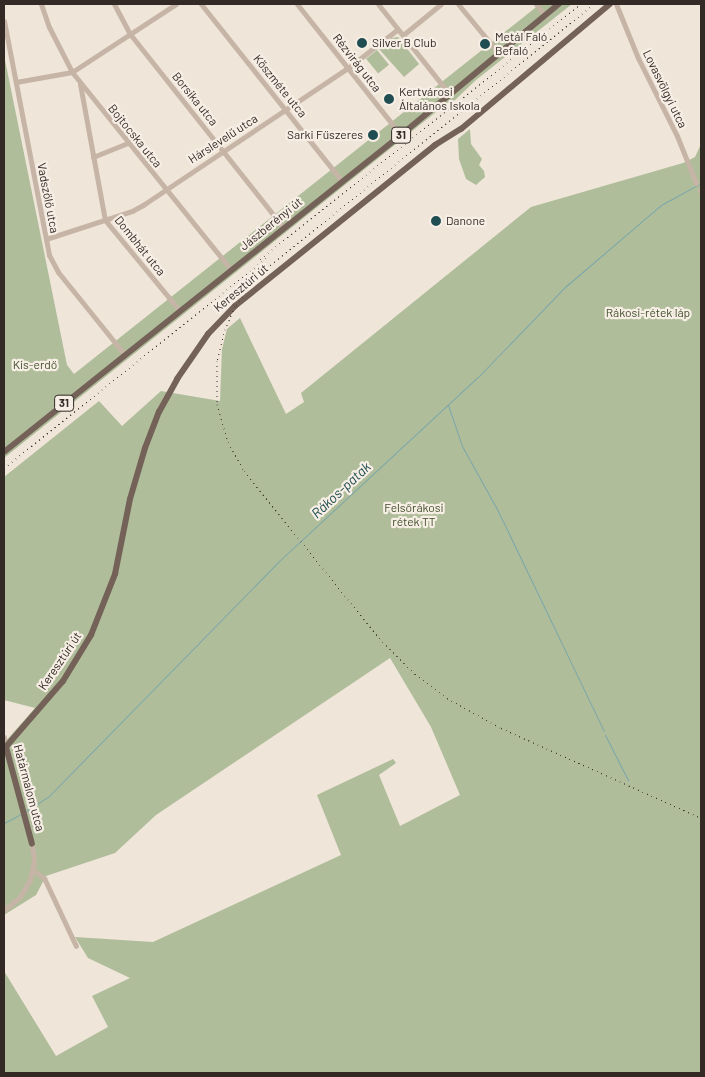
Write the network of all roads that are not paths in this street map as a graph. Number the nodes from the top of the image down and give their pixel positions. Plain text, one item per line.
1 (41, 4) edge
2 (114, 4) edge
3 (176, 4) edge
4 (201, 4) edge
5 (297, 4) edge
6 (378, 4) edge
7 (441, 4) edge
8 (458, 4) edge
9 (536, 4) edge
10 (560, 4) edge
11 (566, 4) edge
12 (610, 4) edge
13 (616, 4) edge
14 (549, 15) junction
15 (4, 20) edge
16 (398, 29) junction
17 (130, 34) junction
18 (403, 35) junction
19 (500, 55) junction
20 (348, 68) junction
21 (72, 72) junction
22 (79, 81) junction
23 (16, 82) junction
24 (450, 95) junction
25 (286, 109) junction
26 (401, 135) junction
27 (128, 143) junction
28 (224, 150) junction
29 (93, 157) junction
30 (342, 181) junction
31 (696, 182) dead end
32 (165, 189) junction
33 (105, 220) junction
34 (284, 228) junction
35 (46, 239) junction
36 (231, 270) junction
37 (180, 311) junction
38 (125, 355) junction
39 (4, 452) edge
40 (4, 738) edge
41 (6, 752) edge
42 (32, 844) joint
43 (33, 870) junction
44 (4, 910) edge
45 (76, 946) dead end

1 - 21 street, Bojtocska utca
2 - 17 street, Borsika utca
3 - 17 street
4 - 25 street, Köszméte utca
5 - 20 street, Rézvirág utca
6 - 16 street
7 - 18 street
8 - 19 street
9 - 14 street
10 - 14 main road, Jászberényi út / 31
11 - 14 main road, Jászberényi út / 31
12 - 41 main road, Keresztúri út
13 - 31 street, Lovasvölgyi utca
14 - 19 main road, Jászberényi út / 31
15 - 23 street, Vadszőlő utca
16 - 18 street
16 - 20 street, Hárslevelű utca
17 - 21 street
17 - 28 street, Borsika utca
18 - 24 street
19 - 24 main road, Jászberényi út / 31
20 - 25 street, Hárslevelű utca
20 - 26 street, Rézvirág utca
21 - 22 street, Bojtocska utca
21 - 23 street
22 - 27 street, Bojtocska utca
22 - 29 street, Dombhát utca
23 - 35 street, Vadszőlő utca
24 - 26 main road, Jászberényi út / 31
25 - 28 street, Hárslevelű utca
25 - 30 street, Köszméte utca
26 - 30 main road, Jászberényi út / 31
27 - 29 street
27 - 32 street, Bojtocska utca
28 - 32 street, Hárslevelű utca
28 - 34 street, Borsika utca
29 - 33 street, Dombhát utca
30 - 34 main road, Jászberényi út / 31
32 - 33 street, Hárslevelű utca
32 - 36 street, Bojtocska utca
33 - 35 street, Hárslevelű utca
33 - 37 street, Dombhát utca
34 - 36 main road, Jászberényi út / 31
35 - 38 street, Vadszőlő utca
36 - 37 main road, Jászberényi út / 31
37 - 38 main road, Jászberényi út / 31
38 - 39 main road, Jászberényi út / 31
40 - 41 street, Határmalom utca
41 - 42 main road, Határmalom utca
42 - 43 street
43 - 44 street
43 - 45 street

